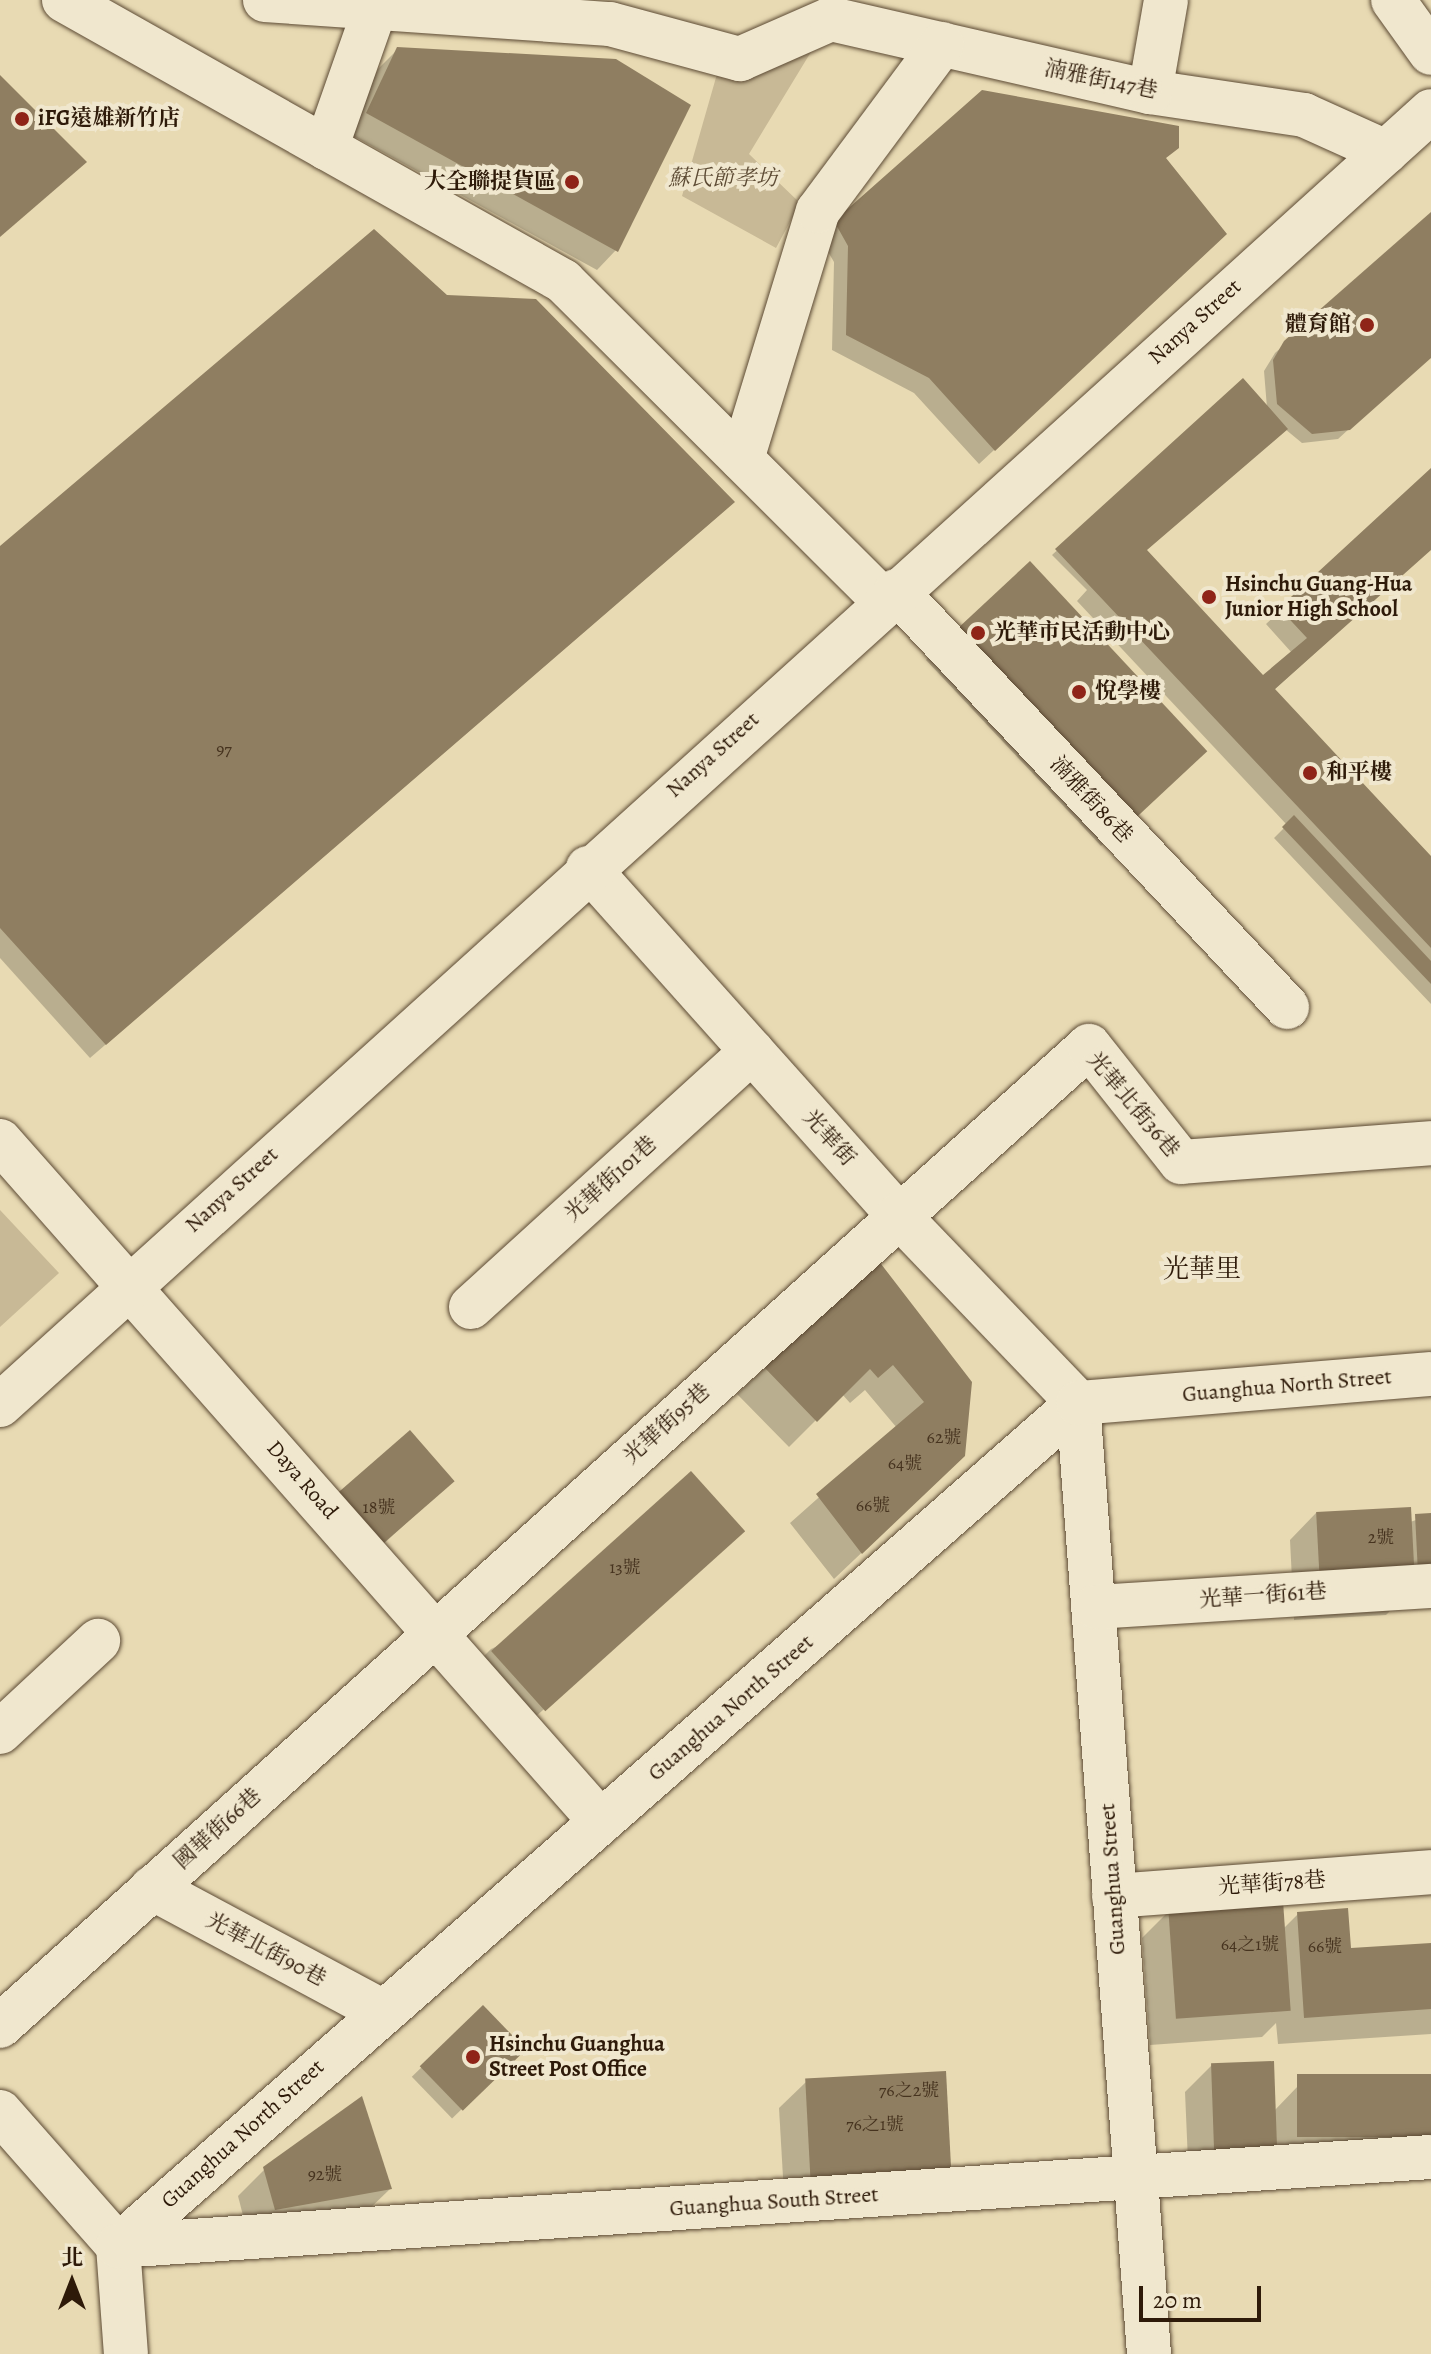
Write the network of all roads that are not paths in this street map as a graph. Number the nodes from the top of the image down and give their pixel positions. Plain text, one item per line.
1 (64, 0) edge
2 (265, 0) edge
3 (1166, 0) edge
4 (1393, 0) edge
5 (375, 9) junction
6 (829, 9) edge
7 (942, 44) junction
8 (1431, 53) edge
9 (1150, 92) junction
10 (1431, 111) edge
11 (326, 148) junction
12 (1386, 152) junction
13 (742, 459) junction
14 (890, 596) junction
15 (588, 868) junction
16 (1287, 1007) dead end
17 (752, 1051) junction
18 (0, 1141) edge
19 (1431, 1143) edge
20 (898, 1215) junction
21 (130, 1283) junction
22 (471, 1307) dead end
23 (1431, 1374) edge
24 (1078, 1403) junction
25 (0, 1405) edge
26 (1431, 1586) edge
27 (1096, 1607) junction
28 (436, 1633) junction
29 (98, 1641) dead end
30 (0, 1732) edge
31 (601, 1822) junction
32 (1431, 1872) edge
33 (152, 1888) junction
34 (1114, 1896) junction
35 (381, 2011) junction
36 (0, 2026) edge
37 (0, 2112) edge
38 (1431, 2157) edge
39 (1134, 2177) junction
40 (118, 2246) junction
41 (126, 2354) edge
42 (1149, 2354) edge

1 - 11 street, 湳雅街86巷
2 - 5 street
3 - 9 street
4 - 8 street
5 - 6 street
5 - 11 street
6 - 7 street, 湳雅街147巷
7 - 9 street, 湳雅街147巷
7 - 13 street
9 - 12 street, 湳雅街147巷
10 - 12 street, Nanya Street
11 - 13 street, 湳雅街86巷
12 - 14 street, Nanya Street
13 - 14 street, 湳雅街86巷
14 - 15 street, Nanya Street
14 - 16 street, 湳雅街86巷
15 - 17 street, 光華街
15 - 21 street, Nanya Street
17 - 20 street, 光華街
17 - 22 street, 光華街101巷
18 - 21 street, Daya Road
19 - 20 street, 光華北街36巷
20 - 24 street, 光華街
20 - 28 street, 光華街95巷
21 - 25 street, Nanya Street
21 - 28 street, Daya Road
23 - 24 street, Guanghua North Street
24 - 27 street, Guanghua Street
24 - 31 street, Guanghua North Street
26 - 27 street, 光華一街61巷
27 - 34 street, Guanghua Street
28 - 31 street, Daya Road
28 - 33 street, 國華街66巷
29 - 30 street
31 - 35 street, Guanghua North Street
32 - 34 street, 光華街78巷
33 - 35 street, 光華北街90巷
33 - 36 street, 國華街66巷
34 - 39 street, Guanghua Street
35 - 40 street, Guanghua North Street
37 - 40 street
38 - 39 street, Guanghua South Street
39 - 40 street, Guanghua South Street
39 - 42 street, Guanghua Street
40 - 41 street

